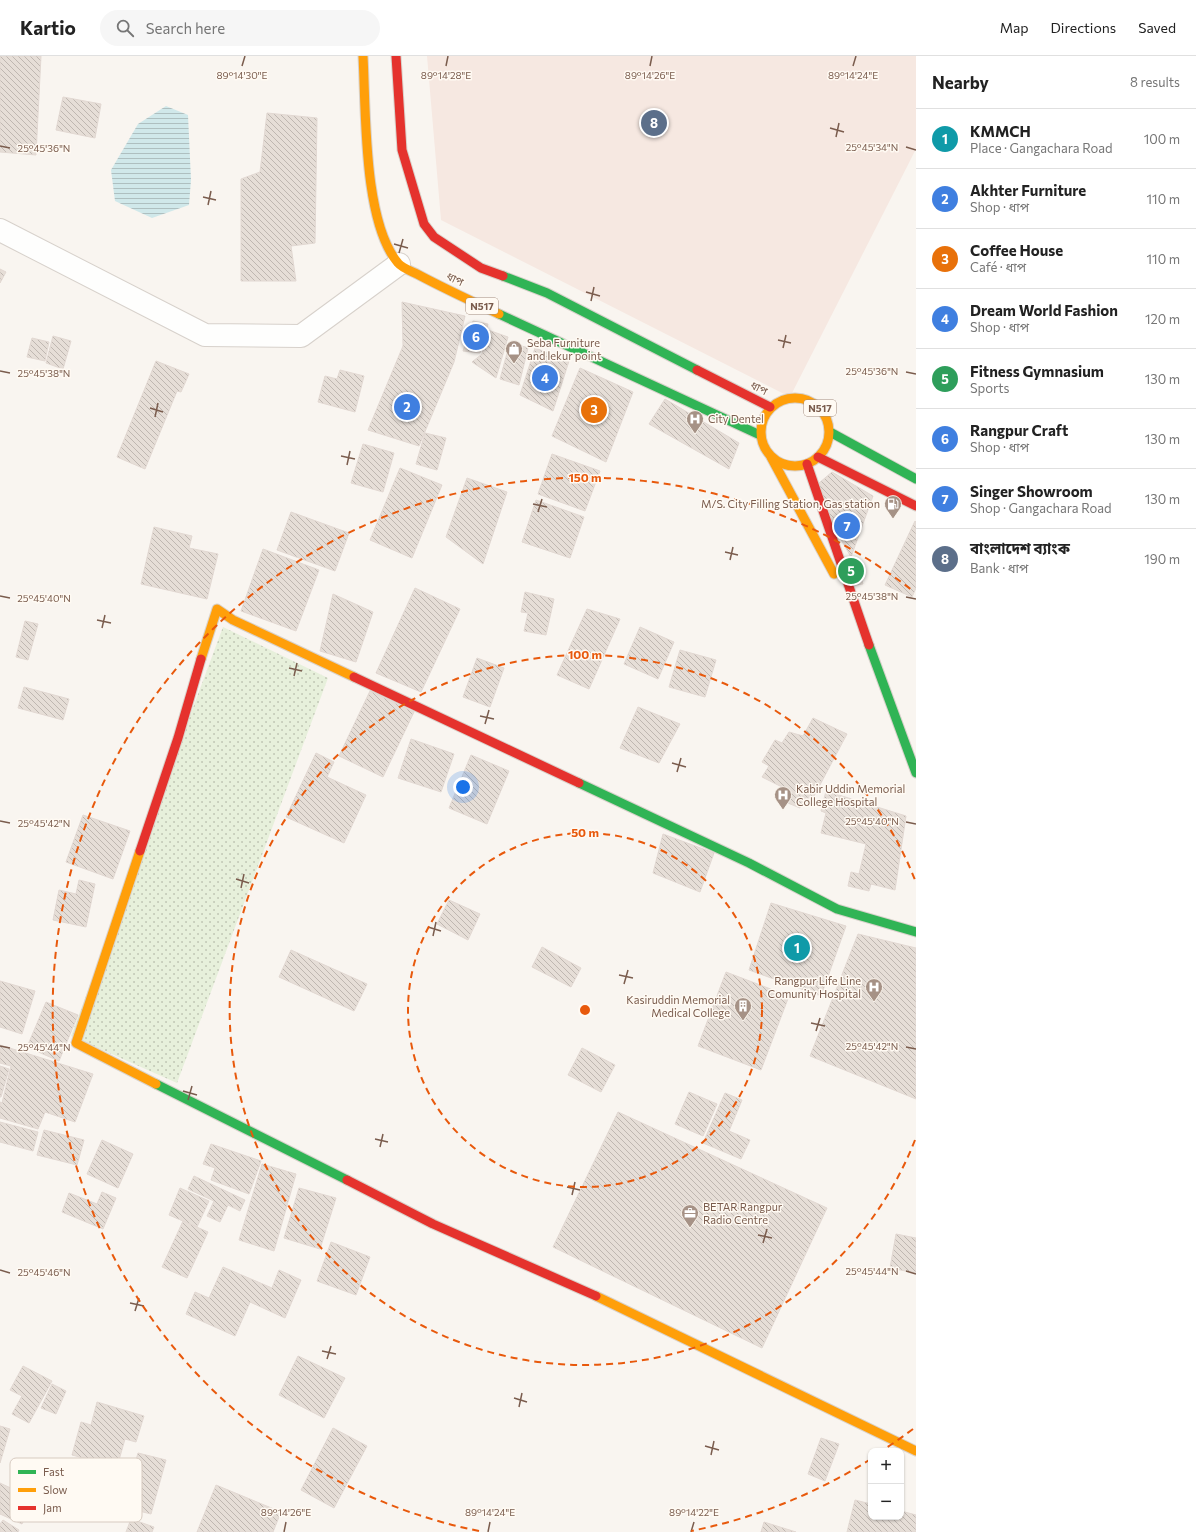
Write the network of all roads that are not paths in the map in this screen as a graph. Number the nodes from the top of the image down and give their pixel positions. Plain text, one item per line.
1 (363, 56) edge
2 (396, 56) edge
3 (0, 230) edge
4 (399, 264) junction
5 (770, 407) junction
6 (830, 432) junction
7 (760, 435) junction
8 (771, 457) junction
9 (818, 457) junction
10 (807, 464) junction
11 (916, 479) edge
12 (916, 506) edge
13 (864, 630) junction
14 (916, 772) edge
15 (916, 932) edge
16 (916, 1451) edge

1 - 4 main road, ধাপ / N517
2 - 5 main road, ধাপ
3 - 4 street
4 - 7 main road, ধাপ / N517
5 - 6 main road, ধাপ / N517
5 - 7 main road, ধাপ
6 - 9 main road, N517
6 - 11 main road, N517
7 - 8 main road
8 - 10 main road
8 - 13 main road
9 - 10 main road, N517
9 - 12 main road
10 - 13 main road
13 - 14 main road
15 - 16 main road

